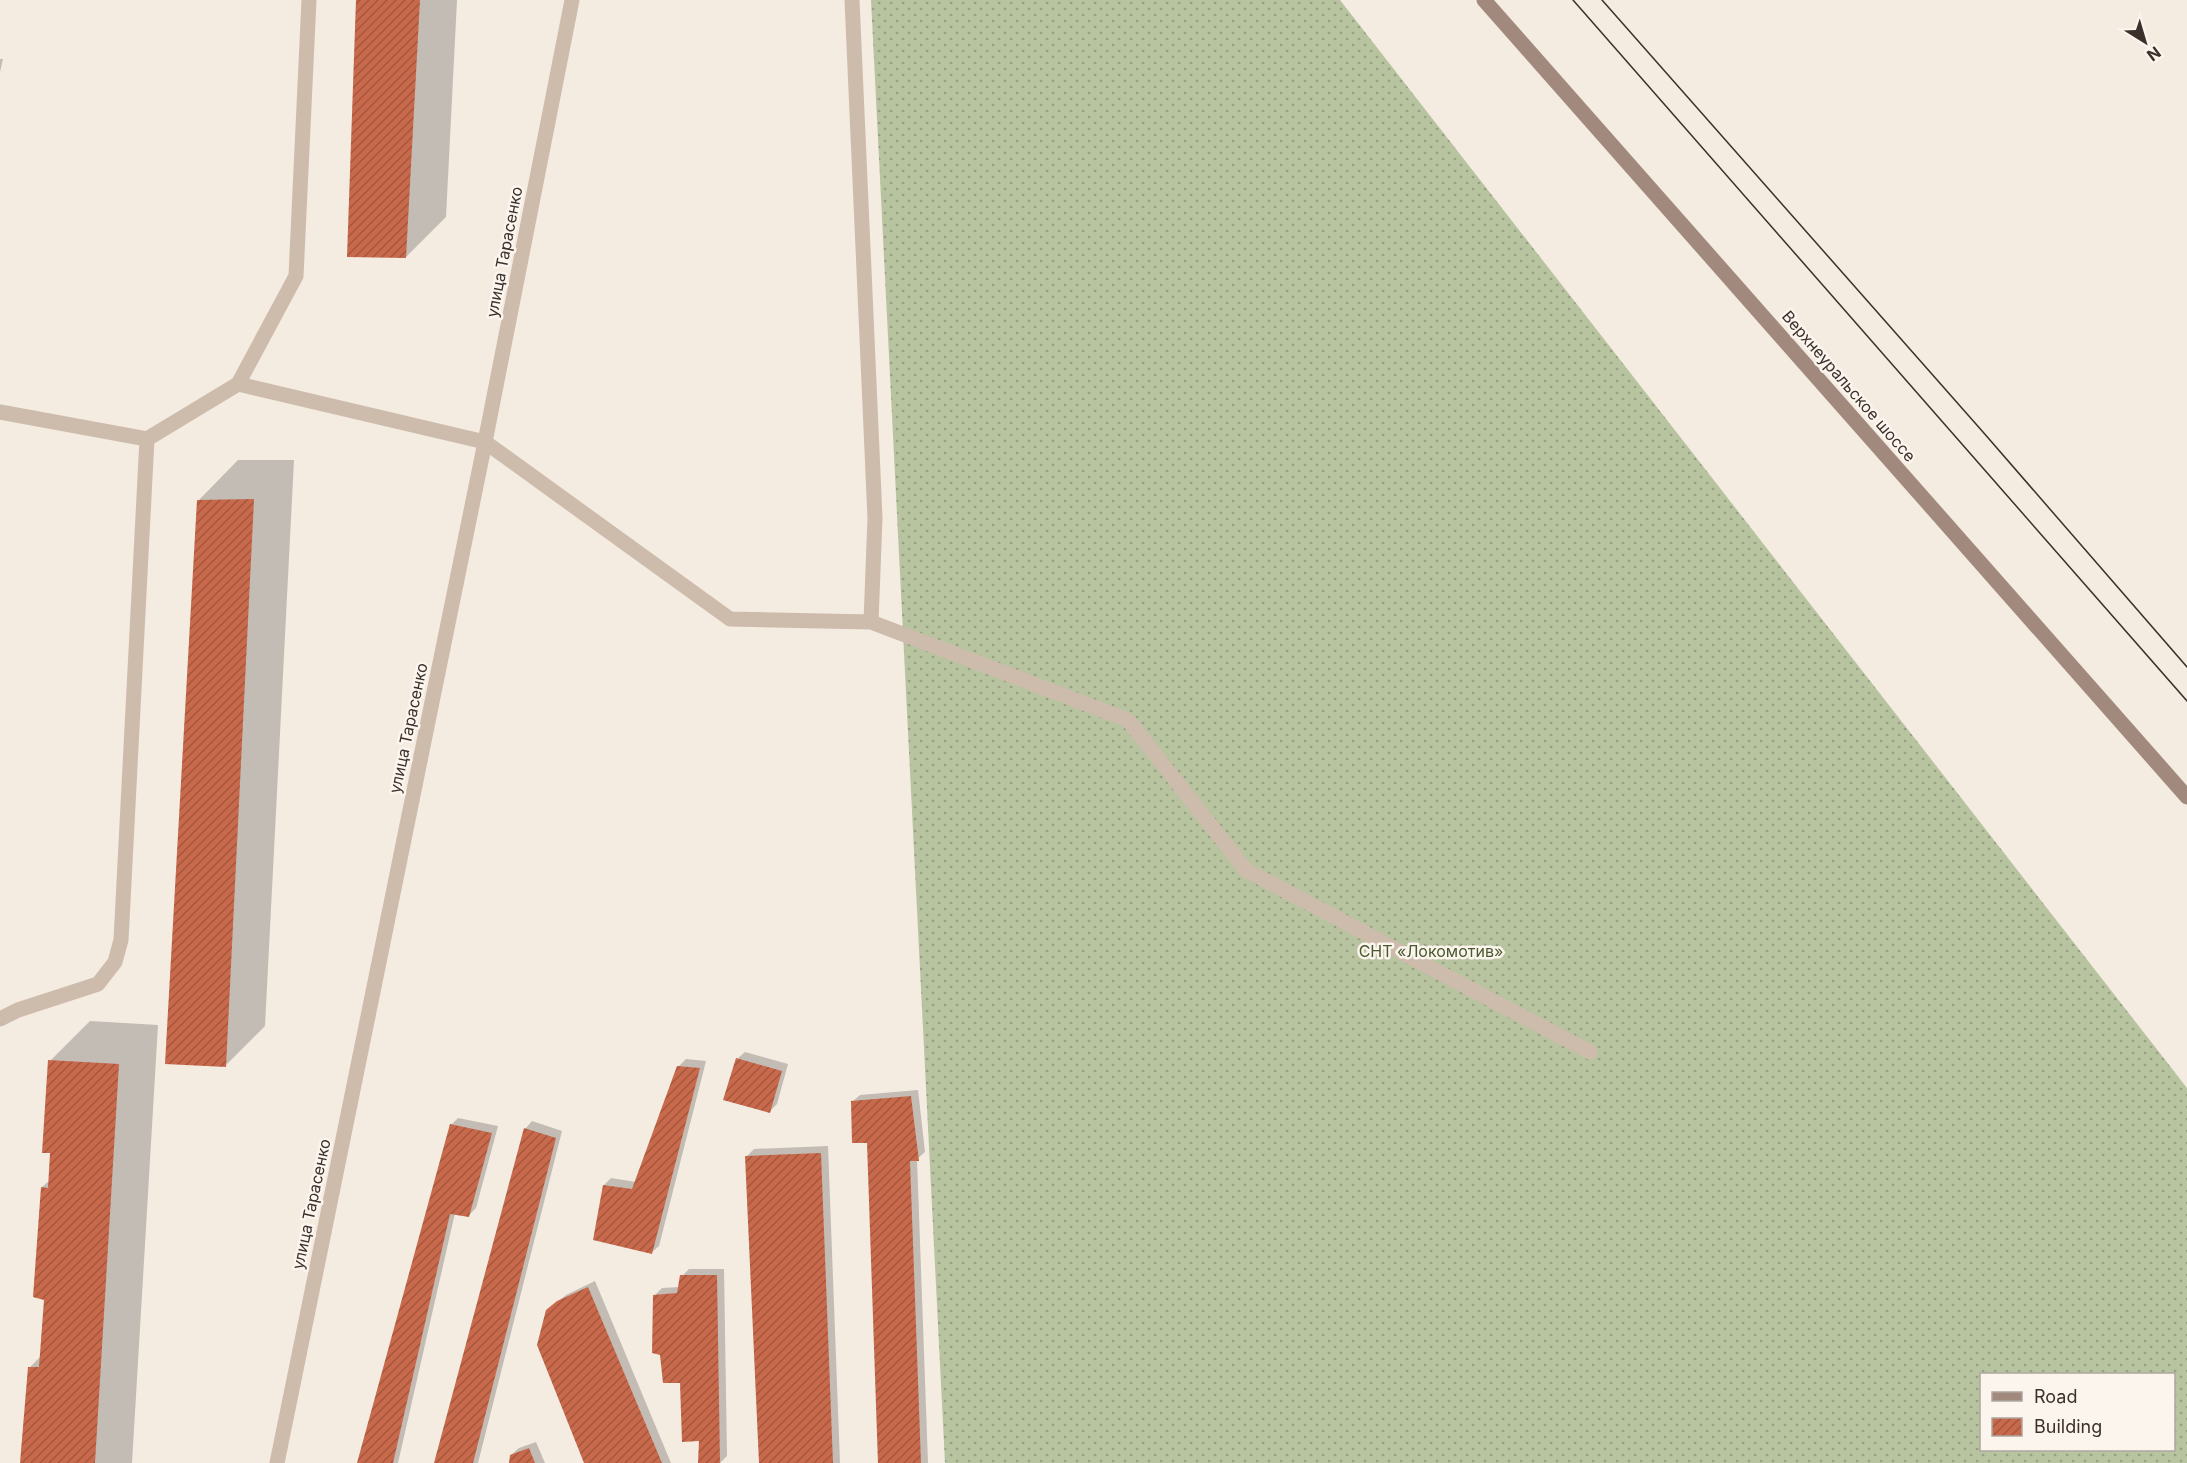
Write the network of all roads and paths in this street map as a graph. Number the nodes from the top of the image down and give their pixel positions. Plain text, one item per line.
1 (309, 0) edge
2 (572, 0) edge
3 (852, 0) edge
4 (1484, 0) edge
5 (238, 384) junction
6 (0, 412) edge
7 (147, 439) junction
8 (485, 442) junction
9 (871, 622) junction
10 (2187, 797) edge
11 (0, 1018) edge
12 (1590, 1052) dead end
13 (277, 1463) edge

1 - 5 street
2 - 8 street, улица Тарасенко
3 - 9 street
4 - 10 main road, Верхнеуральское шоссе
5 - 7 street
5 - 8 street
6 - 7 street
7 - 11 street
8 - 9 street
8 - 13 street, улица Тарасенко
9 - 12 street

